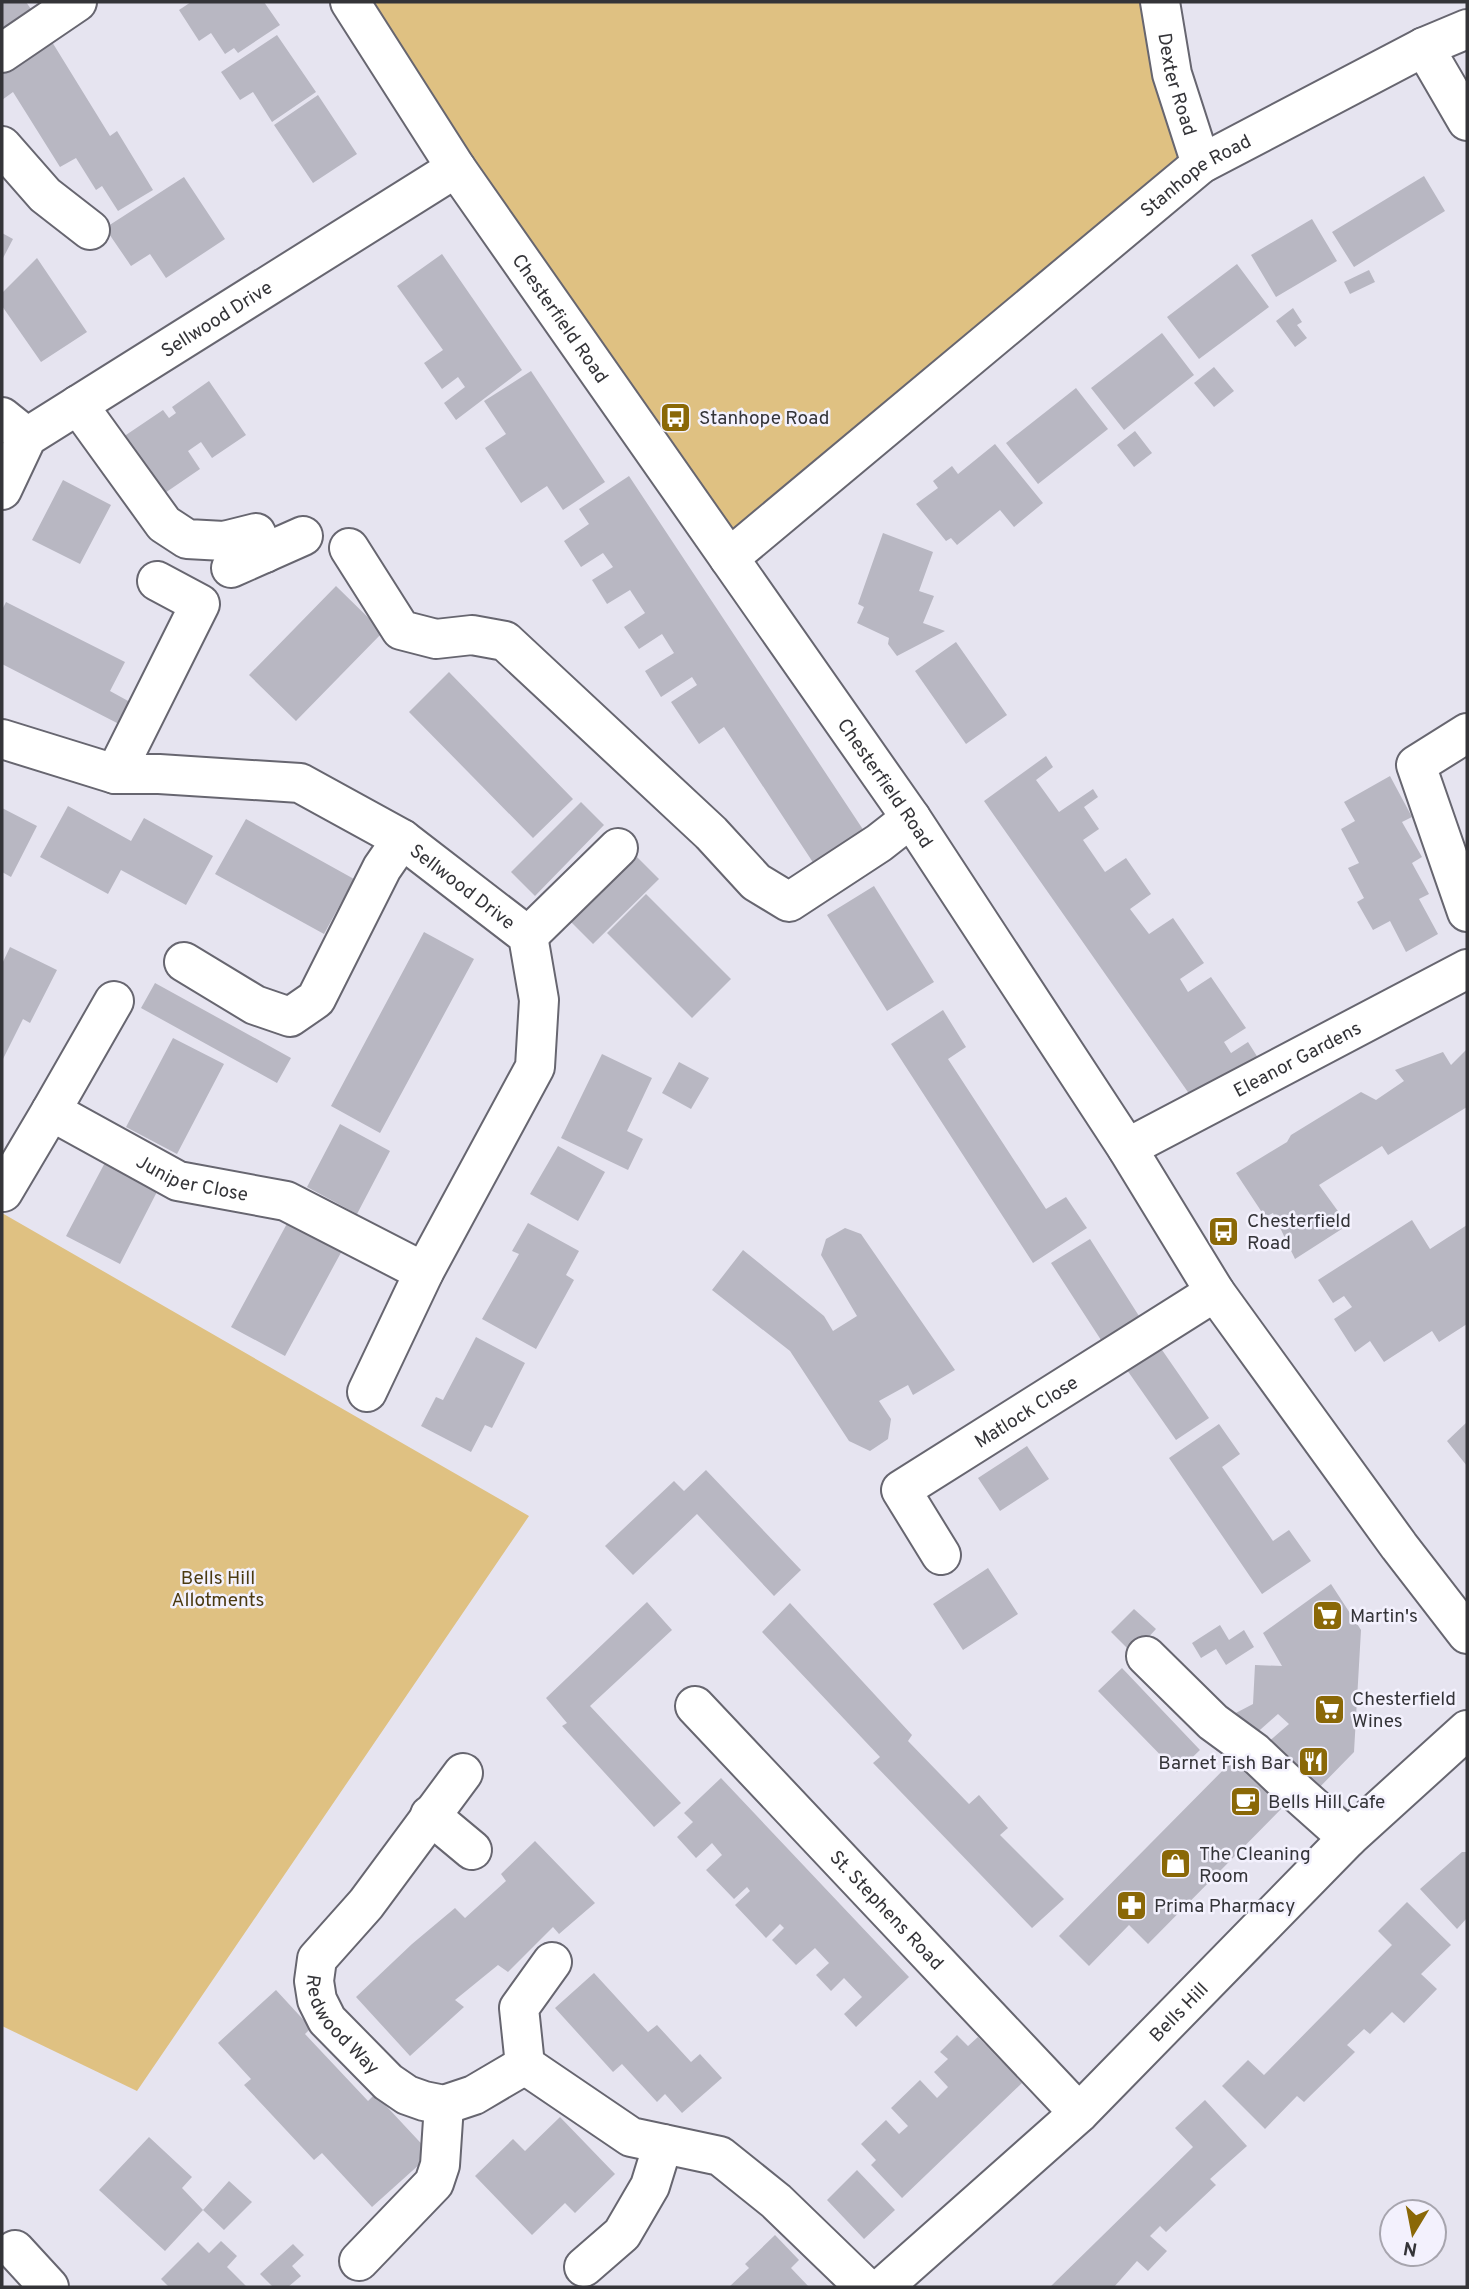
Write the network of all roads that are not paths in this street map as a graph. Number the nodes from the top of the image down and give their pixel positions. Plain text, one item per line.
1 (77, 2) edge
2 (350, 2) edge
3 (1160, 2) edge
4 (1467, 29) edge
5 (1424, 47) junction
6 (2, 54) edge
7 (1467, 121) edge
8 (2, 146) edge
9 (1201, 164) junction
10 (456, 168) junction
11 (90, 230) dead end
12 (78, 405) junction
13 (14, 427) edge
14 (2, 490) edge
15 (303, 536) dead end
16 (349, 548) dead end
17 (265, 553) junction
18 (729, 558) junction
19 (231, 568) dead end
20 (157, 581) dead end
21 (1467, 733) edge
22 (2, 740) edge
23 (115, 774) junction
24 (911, 818) junction
25 (402, 839) junction
26 (618, 848) dead end
27 (1467, 912) edge
28 (528, 936) junction
29 (184, 962) dead end
30 (1467, 969) edge
31 (114, 1001) dead end
32 (51, 1111) junction
33 (1127, 1147) junction
34 (3, 1192) edge
35 (424, 1272) junction
36 (1215, 1292) junction
37 (367, 1392) dead end
38 (941, 1555) dead end
39 (1467, 1634) edge
40 (1146, 1656) dead end
41 (695, 1706) dead end
42 (1467, 1730) edge
43 (463, 1773) dead end
44 (430, 1815) junction
45 (1348, 1838) junction
46 (472, 1850) dead end
47 (552, 1962) dead end
48 (524, 2065) junction
49 (444, 2105) junction
50 (1079, 2113) junction
51 (663, 2144) junction
52 (15, 2250) dead end
53 (359, 2261) dead end
54 (584, 2267) dead end
55 (49, 2287) edge
56 (865, 2287) edge
57 (883, 2287) edge

1 - 6 street
2 - 10 street, Chesterfield Road
3 - 9 street, Dexter Road
4 - 5 street, Stanhope Road
5 - 7 street
5 - 9 street, Stanhope Road
8 - 11 street
9 - 18 street, Stanhope Road
10 - 12 street, Sellwood Drive
10 - 18 street, Chesterfield Road
12 - 13 street, Sellwood Drive
12 - 17 street
13 - 14 street, Sellwood Drive
15 - 17 street
16 - 24 street
17 - 19 street
18 - 24 street, Chesterfield Road
20 - 23 street
21 - 27 street
22 - 23 street, Sellwood Drive
23 - 25 street, Sellwood Drive
24 - 33 street, Chesterfield Road
25 - 28 street, Sellwood Drive
25 - 29 street
26 - 28 street
28 - 35 street, Sellwood Drive
30 - 33 street, Eleanor Gardens
31 - 32 street
32 - 34 street
32 - 35 street, Juniper Close
33 - 36 street, Chesterfield Road
35 - 37 street, Sellwood Drive
36 - 38 street, Matlock Close
36 - 39 street, Chesterfield Road
40 - 45 street
41 - 50 street, St. Stephens Road
42 - 45 street, Bells Hill
43 - 44 street, Redwood Way
44 - 46 street
44 - 49 street, Redwood Way
45 - 50 street, Bells Hill
47 - 48 street
48 - 49 street
48 - 51 street
49 - 53 street
50 - 57 street, Bells Hill
51 - 54 street
51 - 56 street
52 - 55 street

